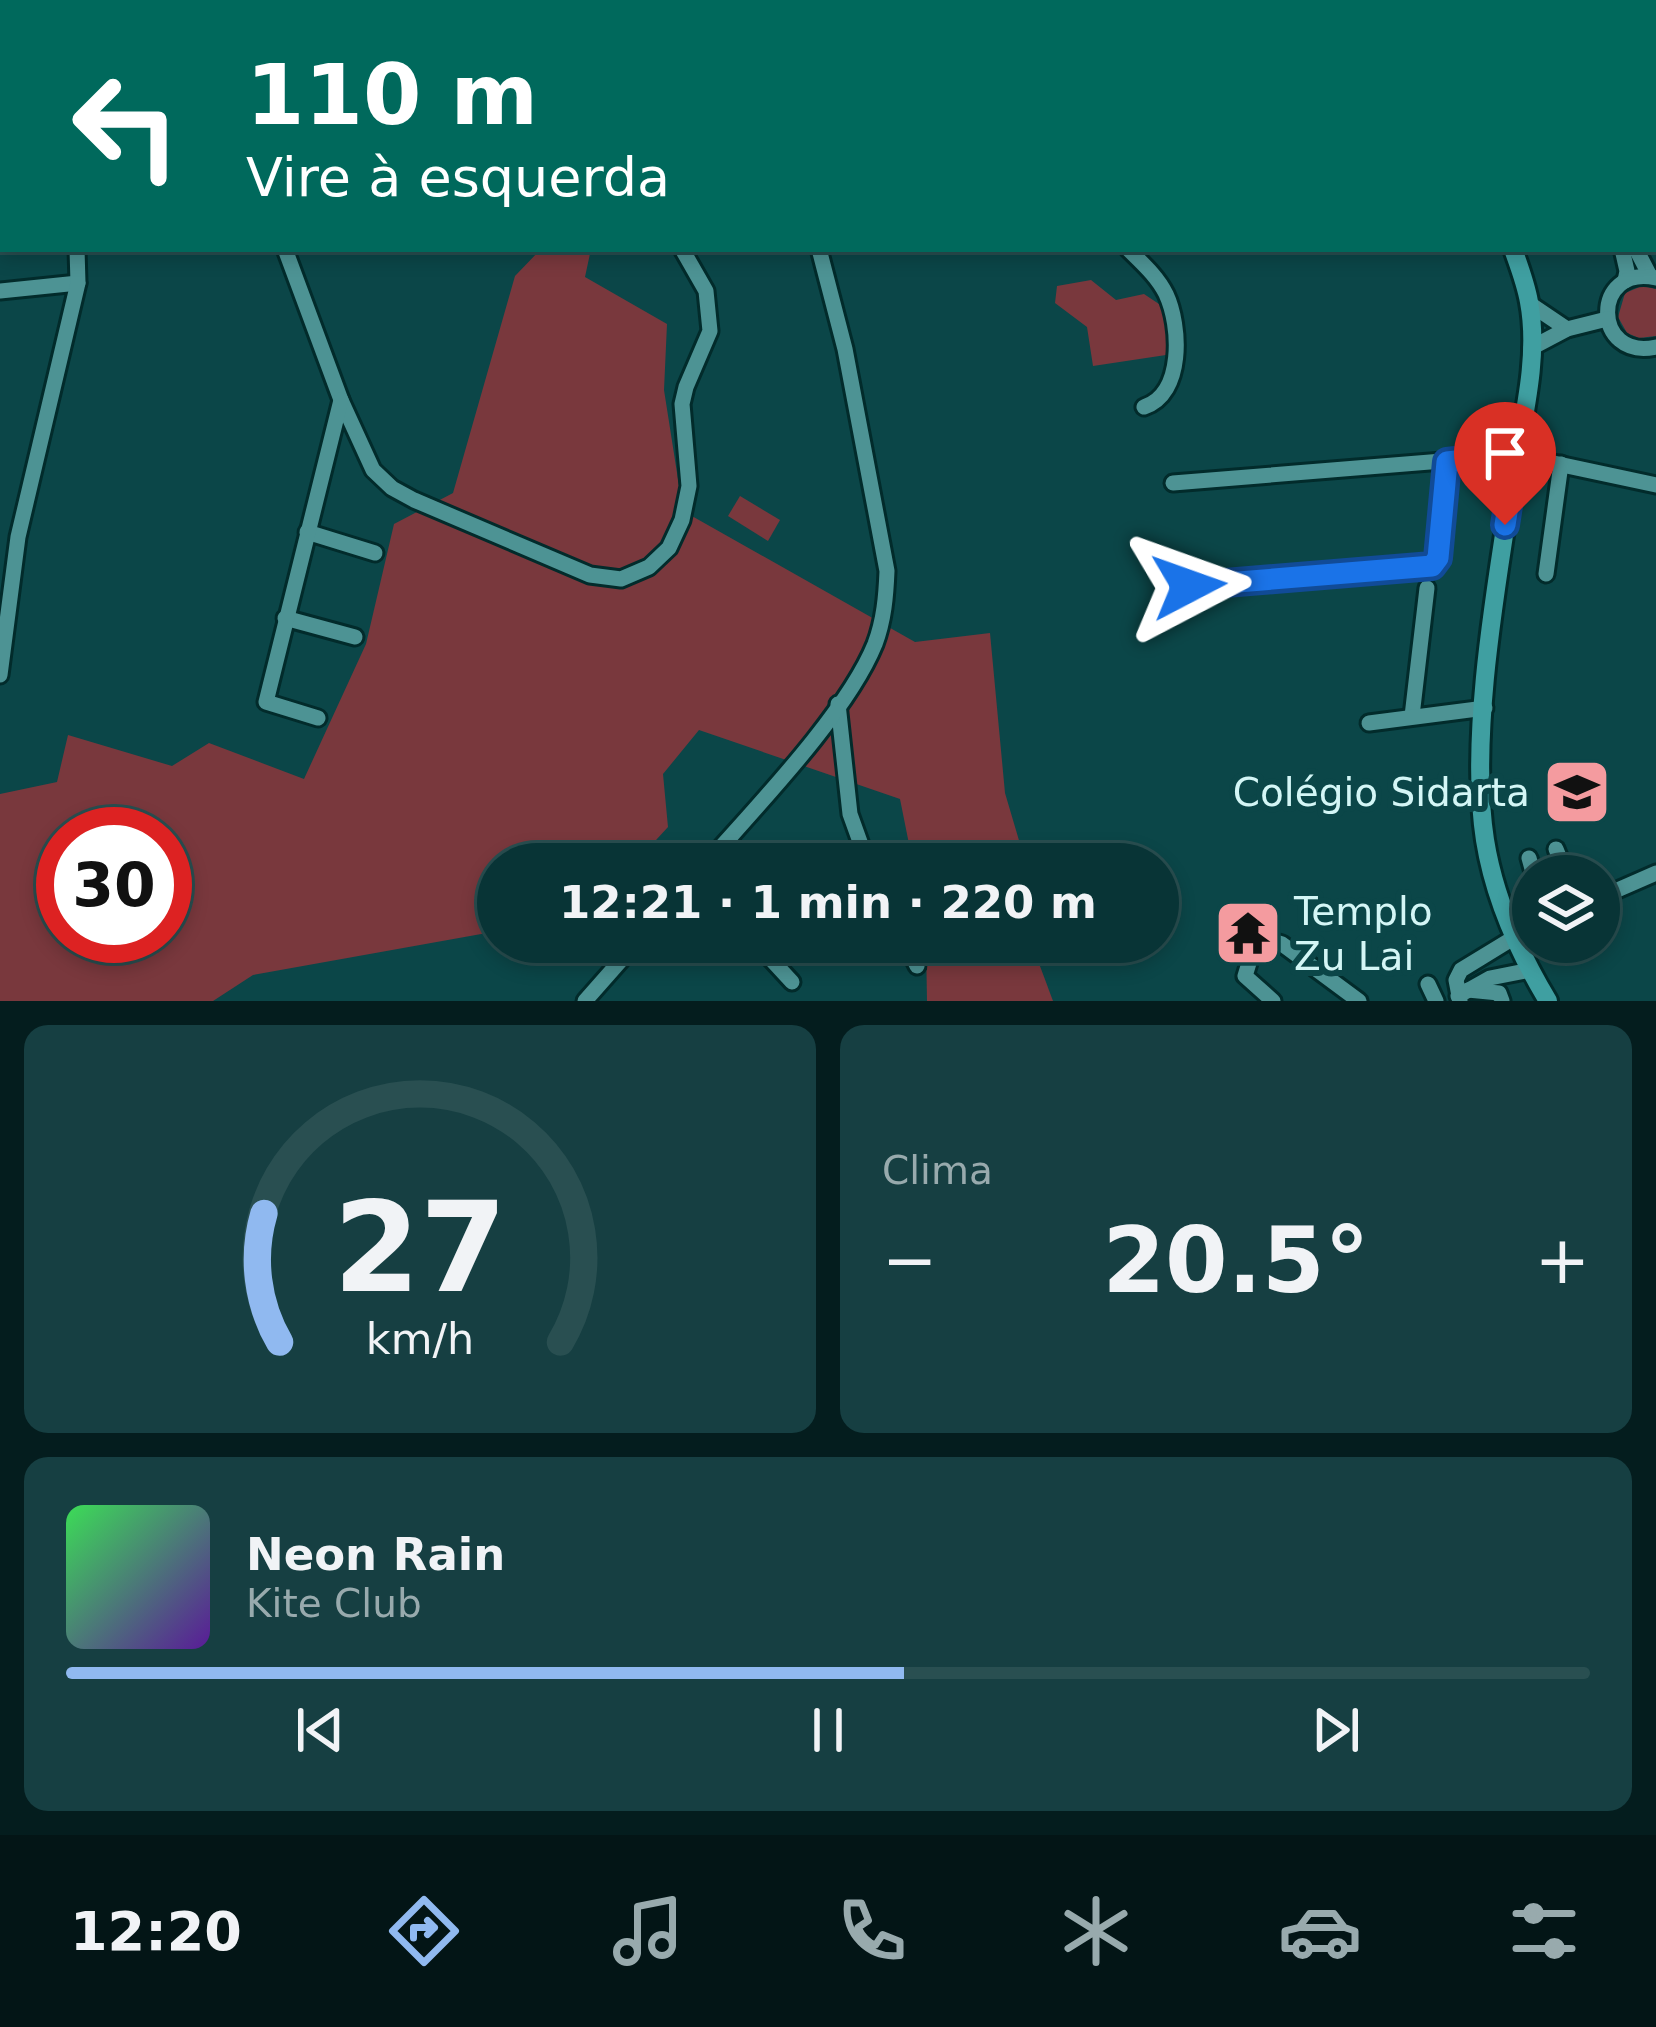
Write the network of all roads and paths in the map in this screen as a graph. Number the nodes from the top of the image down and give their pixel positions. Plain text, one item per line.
1 (77, 252) edge
2 (286, 252) edge
3 (684, 252) edge
4 (820, 252) edge
5 (1132, 252) edge
6 (1515, 252) edge
7 (1623, 252) edge
8 (1653, 277) edge
9 (1625, 281) junction
10 (78, 283) junction
11 (0, 291) edge
12 (1530, 304) junction
13 (1607, 319) junction
14 (1567, 328) junction
15 (1656, 347) edge
16 (1531, 348) junction
17 (341, 400) junction
18 (1144, 407) dead end
19 (1516, 454) junction
20 (1447, 462) junction
21 (1561, 464) junction
22 (1174, 482) dead end
23 (1656, 485) edge
24 (307, 532) junction
25 (375, 553) dead end
26 (1546, 574) dead end
27 (1189, 586) dead end
28 (1427, 588) dead end
29 (285, 618) junction
30 (355, 637) dead end
31 (0, 675) edge
32 (838, 704) junction
33 (1485, 708) junction
34 (1412, 716) junction
35 (318, 718) dead end
36 (1369, 723) dead end
37 (723, 843) edge
38 (860, 843) edge
39 (1556, 849) dead end
40 (1558, 855) edge
41 (1656, 873) edge
42 (1620, 889) edge
43 (1512, 927) edge
44 (1512, 939) edge
45 (618, 963) edge
46 (774, 963) edge
47 (915, 963) edge
48 (1527, 963) edge
49 (917, 967) dead end
50 (1530, 970) junction
51 (792, 982) dead end
52 (1428, 984) dead end
53 (1462, 995) edge
54 (585, 1001) edge
55 (1273, 1001) edge
56 (1359, 1001) edge
57 (1436, 1001) edge
58 (1502, 1001) edge
59 (1548, 1001) edge

1 - 10 street
2 - 17 street
3 - 17 street
4 - 32 street
5 - 18 street
6 - 12 main road
7 - 9 street
8 - 9 street
9 - 13 street
10 - 11 street
10 - 31 street
12 - 14 street
12 - 16 main road
13 - 14 street
13 - 15 street
14 - 16 street
16 - 19 main road
17 - 24 street
19 - 20 street
19 - 21 street
19 - 33 main road
20 - 22 street
20 - 27 street
21 - 23 street
21 - 26 street
24 - 25 street
24 - 29 street
28 - 34 street
29 - 30 street
29 - 35 street
32 - 37 street
32 - 38 street
33 - 34 street
33 - 43 main road
34 - 36 street
39 - 40 street
41 - 42 street
44 - 53 street
45 - 54 street
46 - 51 street
47 - 49 street
48 - 50 main road
50 - 53 street
50 - 59 main road
52 - 57 street
53 - 58 street
55 - 56 street

